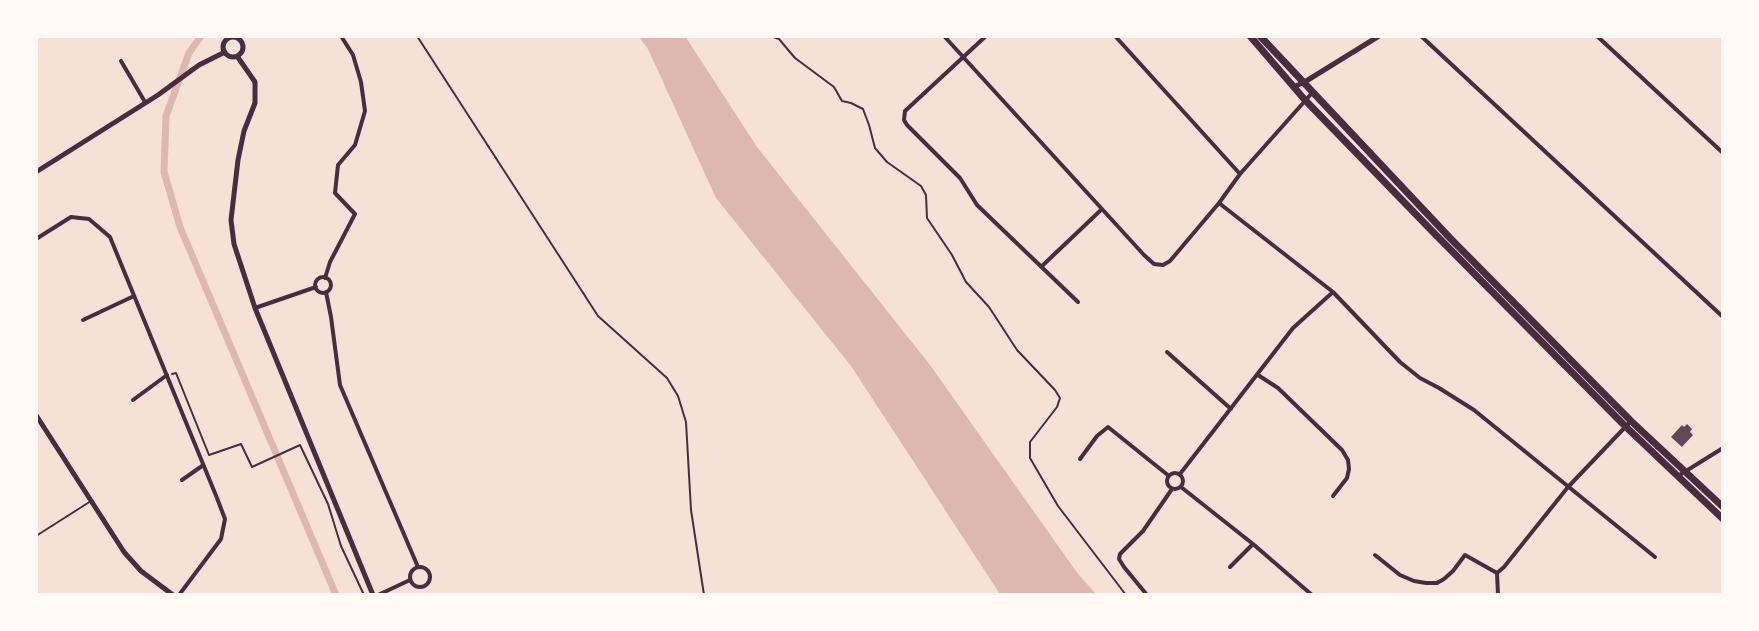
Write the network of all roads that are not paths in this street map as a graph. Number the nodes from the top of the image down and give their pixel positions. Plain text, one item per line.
1 (249, 36) edge
2 (341, 36) edge
3 (944, 36) edge
4 (986, 36) edge
5 (1115, 36) edge
6 (1250, 36) edge
7 (1260, 36) edge
8 (1379, 36) edge
9 (1421, 36) edge
10 (1597, 36) edge
11 (241, 41) junction
12 (225, 52) junction
13 (237, 56) junction
14 (963, 58) junction
15 (121, 61) dead end
16 (1299, 85) junction
17 (1312, 93) junction
18 (1305, 100) junction
19 (145, 102) junction
20 (1723, 153) edge
21 (36, 172) edge
22 (1240, 174) junction
23 (1219, 203) junction
24 (1102, 209) junction
25 (36, 239) edge
26 (1042, 266) junction
27 (325, 278) junction
28 (316, 287) junction
29 (326, 292) junction
30 (1333, 292) junction
31 (134, 296) junction
32 (1078, 302) dead end
33 (255, 308) junction
34 (1723, 317) edge
35 (83, 320) dead end
36 (1167, 352) dead end
37 (167, 375) junction
38 (1258, 375) junction
39 (133, 400) dead end
40 (1231, 409) junction
41 (36, 415) edge
42 (1628, 423) junction
43 (1723, 448) edge
44 (1080, 459) dead end
45 (202, 466) junction
46 (1686, 472) junction
47 (1180, 474) junction
48 (1169, 476) junction
49 (1678, 476) junction
50 (182, 480) dead end
51 (1181, 487) junction
52 (1568, 487) junction
53 (1172, 489) junction
54 (1333, 496) dead end
55 (92, 500) junction
56 (1723, 507) edge
57 (1723, 519) edge
58 (36, 536) edge
59 (1253, 544) junction
60 (1375, 555) dead end
61 (1655, 557) dead end
62 (418, 567) junction
63 (1230, 567) dead end
64 (1497, 573) junction
65 (410, 580) junction
66 (176, 595) edge
67 (376, 595) edge
68 (1147, 595) edge
69 (1312, 595) edge
70 (1498, 595) edge

1 - 11 street
2 - 27 street
3 - 14 street
4 - 14 street
5 - 22 street
6 - 16 main road
7 - 16 main road
8 - 16 street
9 - 34 street
10 - 20 street
11 - 12 street
11 - 13 street
12 - 13 street
12 - 19 street
13 - 33 street
14 - 24 street
14 - 26 street
15 - 19 street
16 - 17 main road
16 - 18 main road
17 - 18 street
17 - 42 main road
18 - 22 street
18 - 42 main road
19 - 21 street
22 - 23 street
23 - 24 street
23 - 30 street
24 - 26 street
25 - 31 street
26 - 32 street
27 - 28 street
27 - 29 street
28 - 29 street
28 - 33 street
29 - 62 street
30 - 38 street
30 - 52 street
31 - 35 street
31 - 37 street
33 - 67 street
36 - 40 street
37 - 39 street
37 - 45 street
38 - 40 street
38 - 54 street
40 - 47 street
41 - 55 street
42 - 46 main road
42 - 49 main road
42 - 52 street
43 - 46 street
44 - 48 street
45 - 50 street
45 - 66 street
46 - 49 street
46 - 56 main road
47 - 48 street
47 - 51 street
48 - 53 street
49 - 57 main road
51 - 53 street
51 - 59 street
52 - 61 street
52 - 64 street
53 - 68 street
55 - 58 lane
55 - 66 street
59 - 63 street
59 - 69 street
60 - 64 street
62 - 65 street
62 - 65 street
64 - 70 street
65 - 67 street

